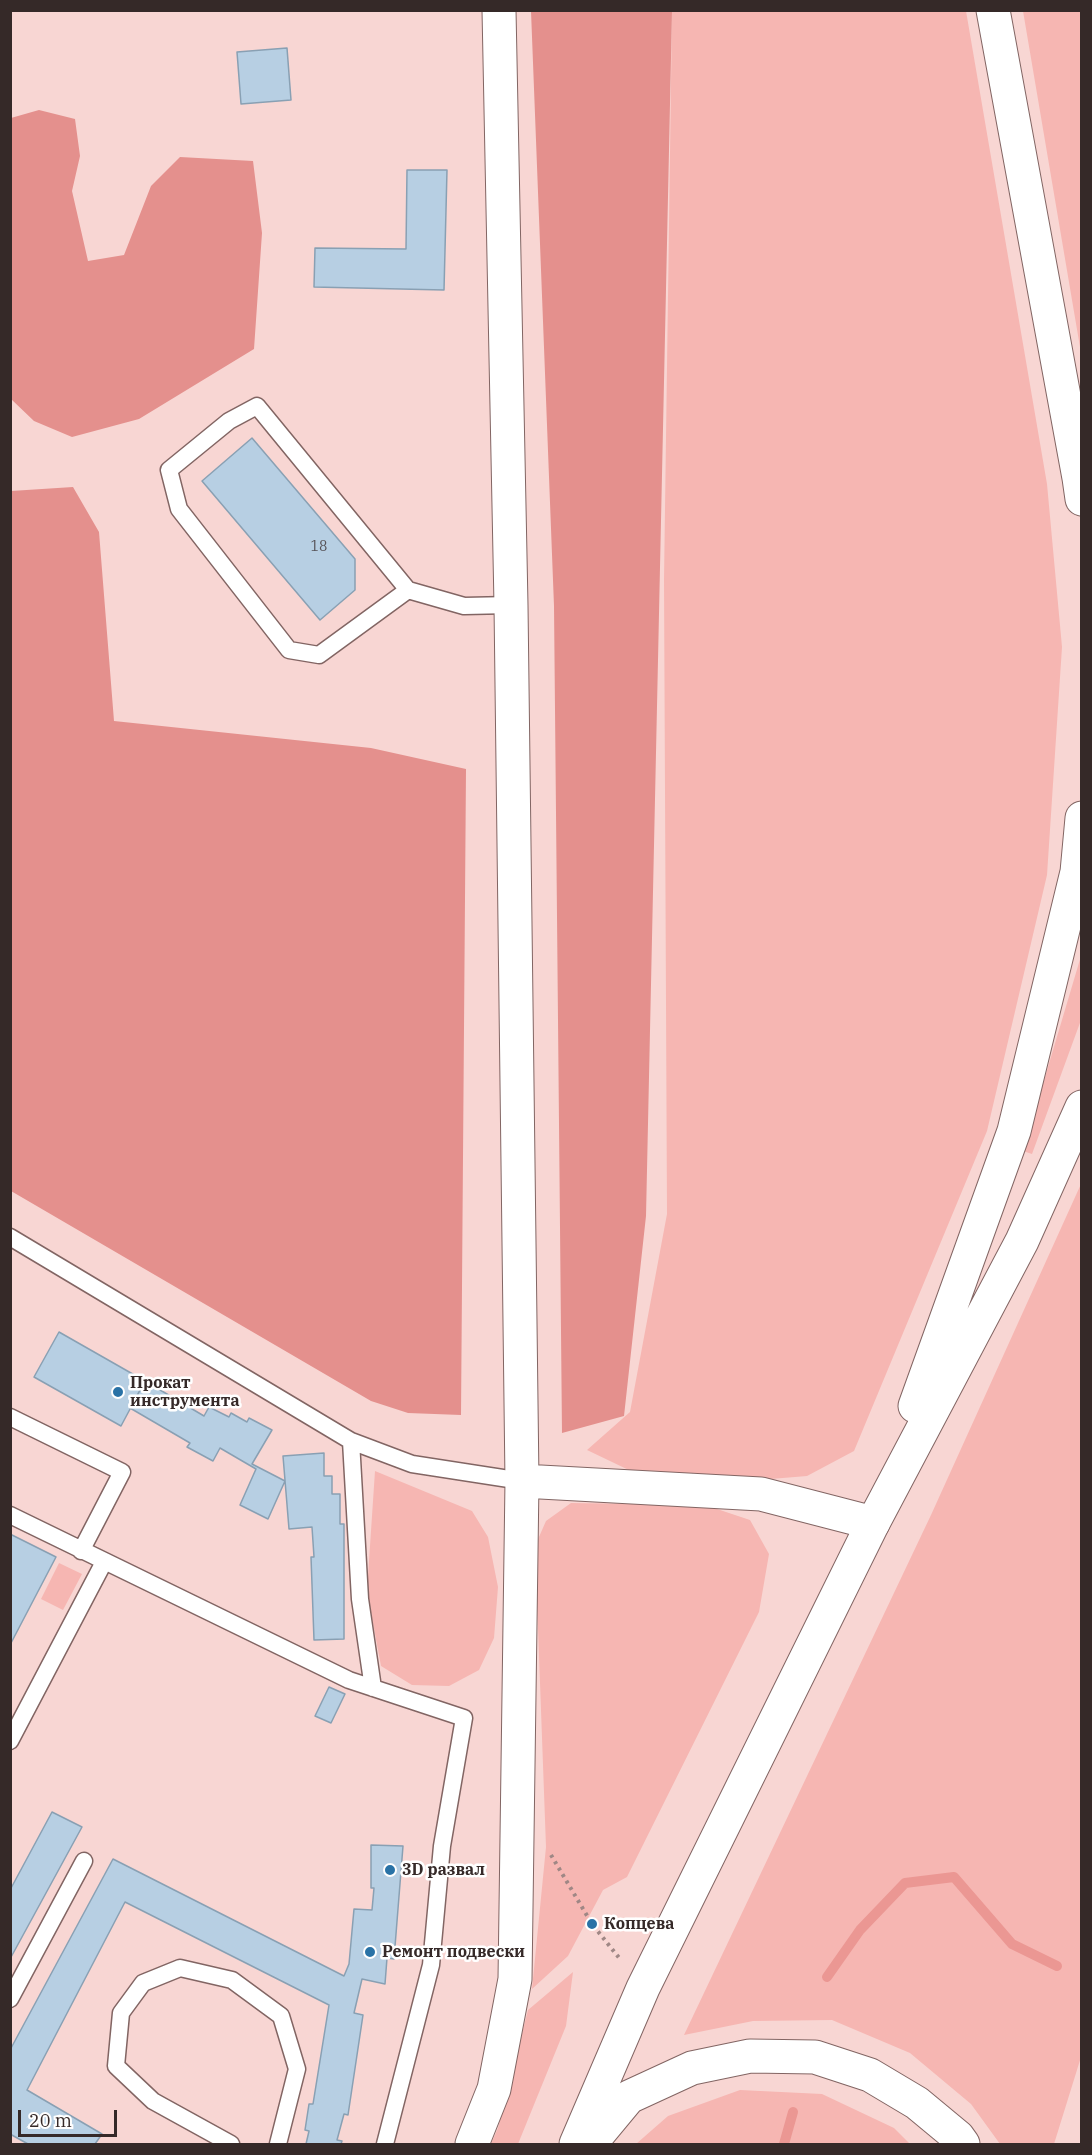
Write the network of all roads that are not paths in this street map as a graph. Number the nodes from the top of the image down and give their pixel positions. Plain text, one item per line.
1 (499, 10) edge
2 (993, 10) edge
3 (1082, 499) edge
4 (408, 590) junction
5 (511, 605) junction
6 (1082, 818) edge
7 (1082, 1107) edge
8 (10, 1237) edge
9 (10, 1417) edge
10 (351, 1441) junction
11 (522, 1481) junction
12 (10, 1515) edge
13 (873, 1523) junction
14 (81, 1551) junction
15 (104, 1562) junction
16 (373, 1688) junction
17 (10, 1741) edge
18 (84, 1861) dead end
19 (10, 1999) edge
20 (231, 2145) edge
21 (278, 2145) edge
22 (385, 2145) edge
23 (472, 2145) edge
24 (576, 2145) edge
25 (590, 2145) edge
26 (963, 2145) edge

1 - 5 main road
2 - 3 main road
4 - 4 lane
4 - 5 lane
5 - 11 main road
6 - 13 main road
7 - 13 main road
8 - 10 lane
9 - 14 lane
10 - 11 lane
10 - 16 lane
11 - 13 main road
11 - 23 main road
12 - 14 lane
13 - 24 main road
14 - 15 lane
15 - 16 lane
15 - 17 lane
16 - 22 lane
18 - 19 lane
20 - 21 lane
25 - 26 main road

